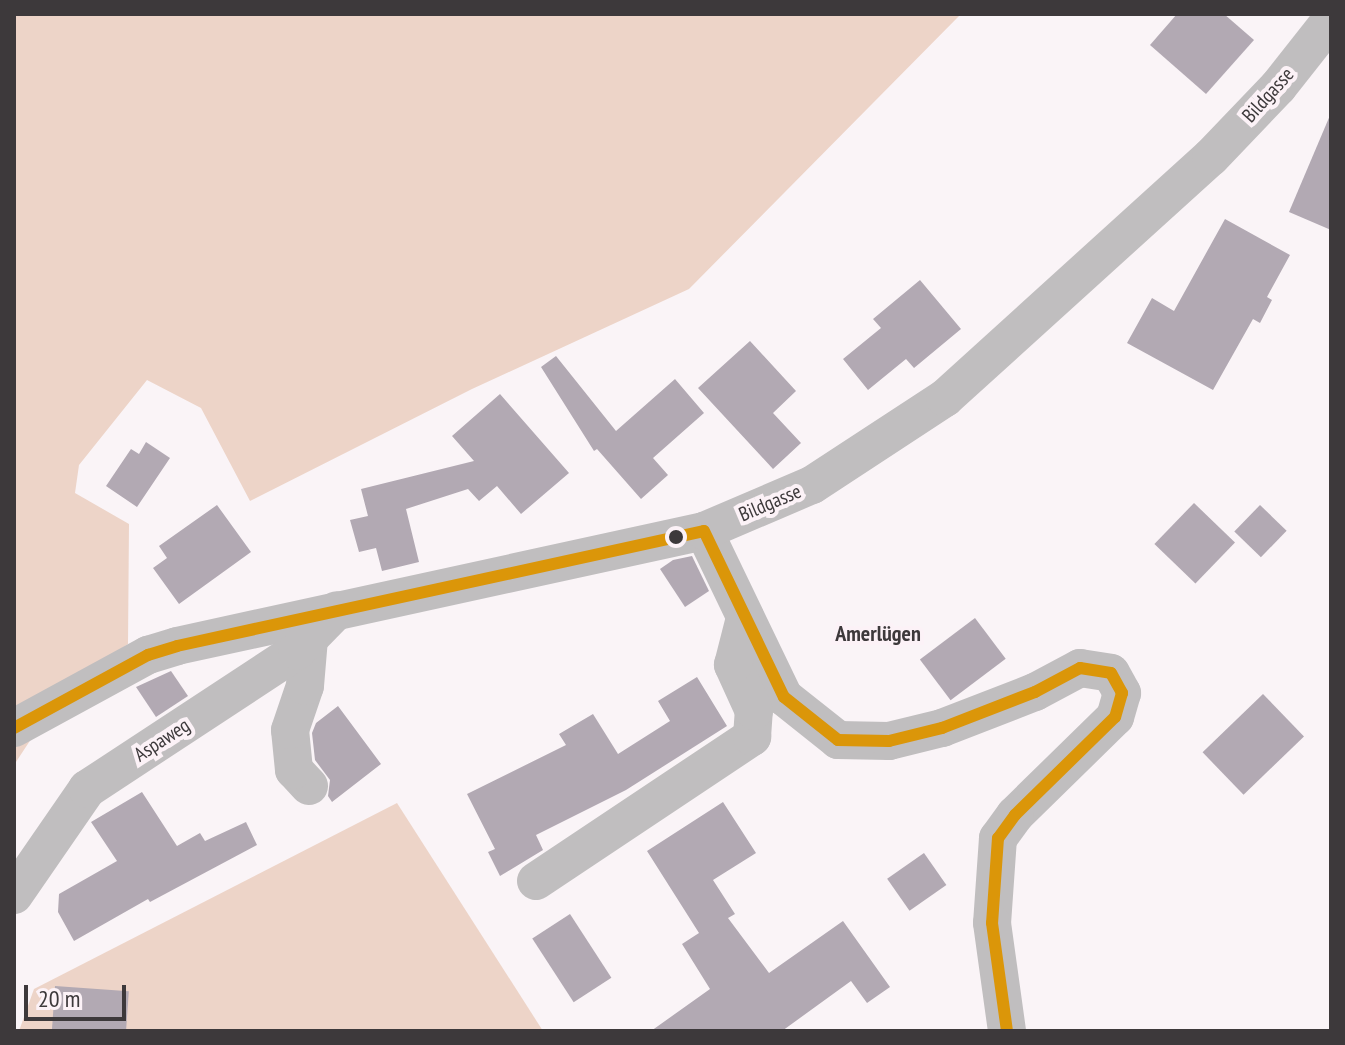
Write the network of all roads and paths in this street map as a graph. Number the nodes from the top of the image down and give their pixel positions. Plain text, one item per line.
1 (1331, 20) edge
2 (704, 531) junction
3 (337, 610) junction
4 (745, 618) junction
5 (309, 638) junction
6 (14, 728) edge
7 (309, 786) dead end
8 (536, 881) dead end
9 (14, 895) edge
10 (1007, 1031) edge

1 - 2 street, Bildgasse
2 - 3 street, Bildgasse
2 - 4 street
3 - 5 street, Aspaweg
3 - 6 street, Bildgasse
4 - 8 street
4 - 10 street
5 - 7 street
5 - 9 street, Aspaweg

